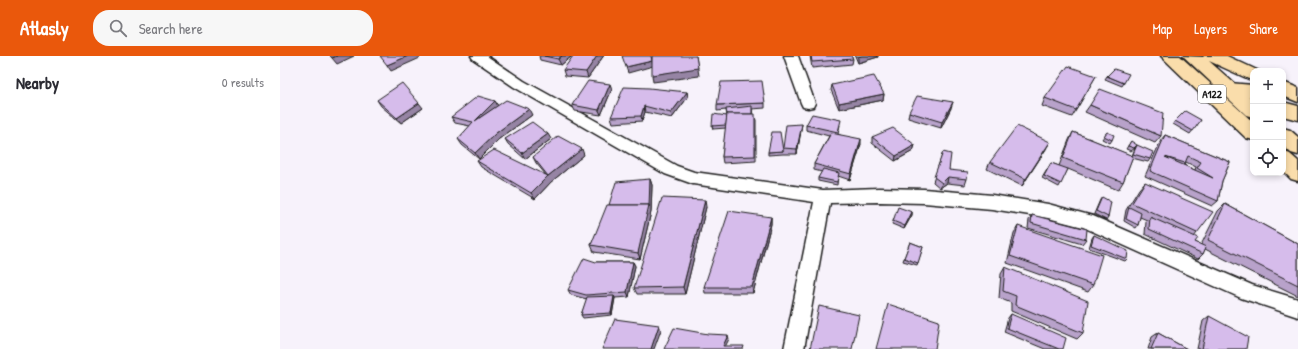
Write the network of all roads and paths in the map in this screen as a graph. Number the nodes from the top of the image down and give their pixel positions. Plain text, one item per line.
1 (478, 56) edge
2 (791, 56) edge
3 (1170, 56) edge
4 (1192, 56) edge
5 (1212, 56) edge
6 (1250, 74) edge
7 (1286, 90) edge
8 (1298, 96) edge
9 (1226, 97) junction
10 (1286, 97) edge
11 (1298, 99) edge
12 (1250, 102) edge
13 (808, 103) dead end
14 (1286, 111) edge
15 (1298, 113) edge
16 (1250, 129) edge
17 (1286, 138) edge
18 (1298, 148) edge
19 (1286, 162) edge
20 (1298, 172) edge
21 (823, 197) junction
22 (1298, 308) edge
23 (794, 349) edge

1 - 21 street
2 - 13 street
3 - 9 main road, A122
4 - 9 main road, A122
5 - 6 main road
7 - 8 main road
9 - 12 main road
9 - 16 main road, A122
10 - 11 main road
14 - 15 main road
17 - 18 main road
19 - 20 main road
21 - 22 street
21 - 23 street

